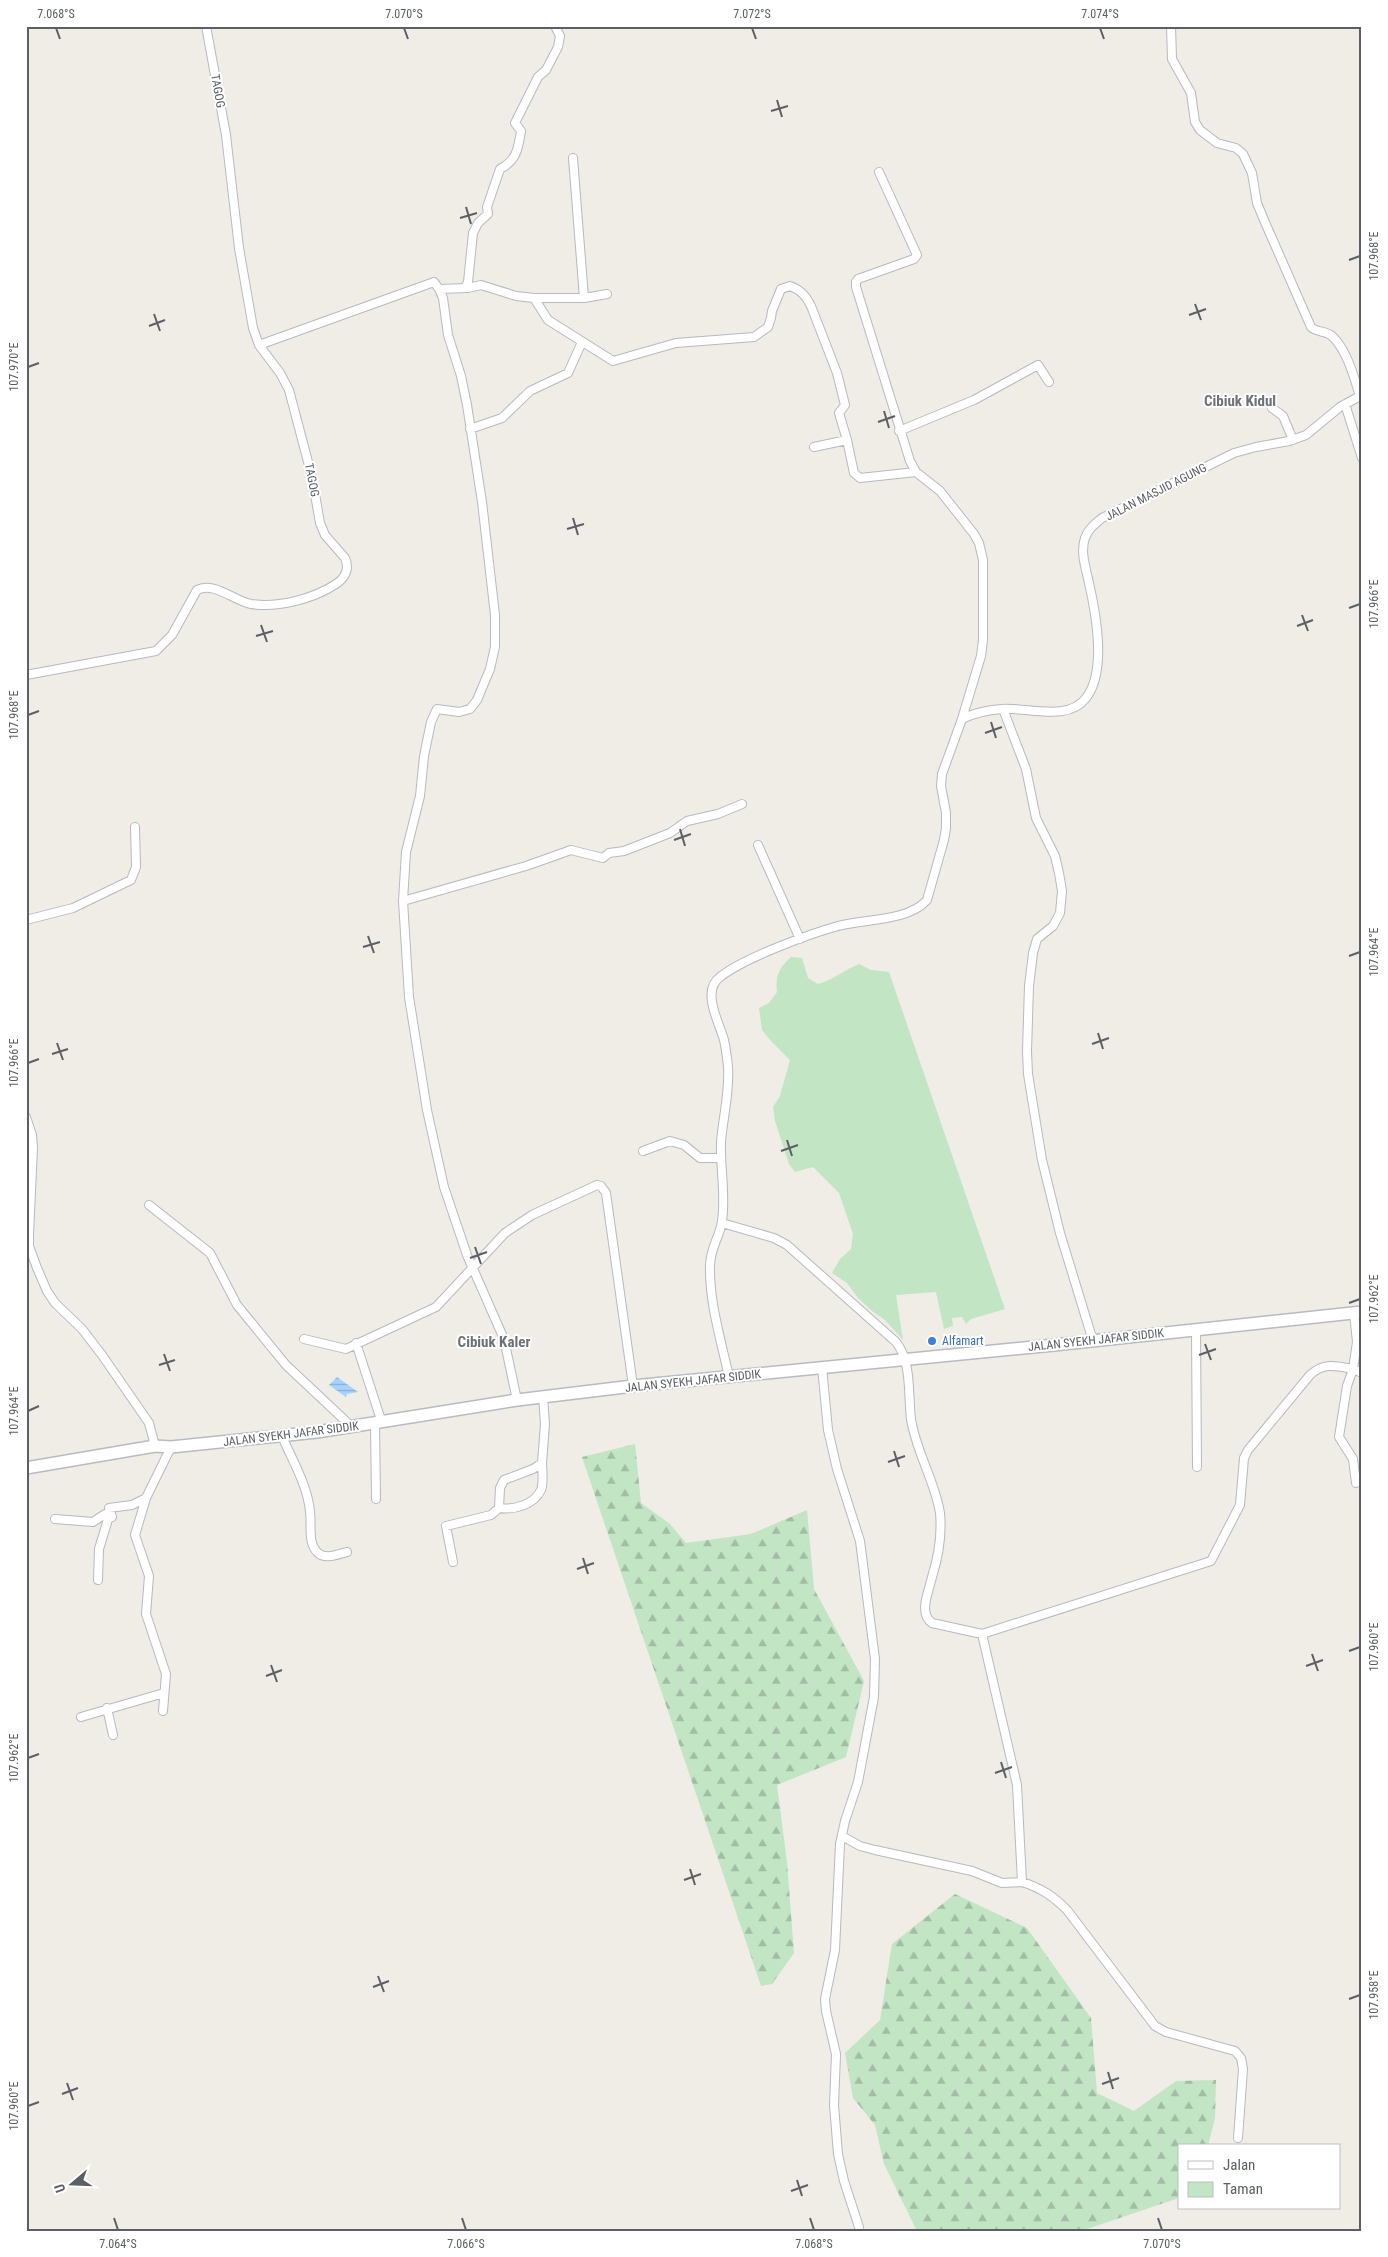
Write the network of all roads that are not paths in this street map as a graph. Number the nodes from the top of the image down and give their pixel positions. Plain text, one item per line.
1 (206, 26) edge
2 (555, 26) edge
3 (1171, 26) edge
4 (573, 158) dead end
5 (879, 172) dead end
6 (465, 288) junction
7 (439, 289) junction
8 (607, 294) dead end
9 (534, 298) junction
10 (584, 298) junction
11 (582, 342) junction
12 (259, 345) junction
13 (1049, 382) dead end
14 (1361, 396) edge
15 (1345, 404) junction
16 (1272, 408) dead end
17 (470, 429) junction
18 (900, 431) junction
19 (847, 440) junction
20 (1293, 440) junction
21 (814, 447) dead end
22 (1362, 458) edge
23 (916, 472) junction
24 (26, 675) edge
25 (1003, 709) junction
26 (962, 719) junction
27 (742, 804) dead end
28 (135, 827) dead end
29 (758, 845) dead end
30 (403, 901) junction
31 (26, 920) edge
32 (800, 939) junction
33 (26, 1117) edge
34 (643, 1152) dead end
35 (721, 1158) junction
36 (149, 1205) dead end
37 (722, 1223) junction
38 (472, 1267) junction
39 (1358, 1313) edge
40 (1196, 1330) junction
41 (304, 1339) dead end
42 (1094, 1341) junction
43 (356, 1343) junction
44 (906, 1359) junction
45 (822, 1367) junction
46 (1353, 1369) junction
47 (1362, 1373) edge
48 (729, 1376) junction
49 (633, 1386) junction
50 (543, 1397) junction
51 (517, 1400) junction
52 (379, 1423) junction
53 (352, 1427) junction
54 (282, 1436) junction
55 (155, 1446) junction
56 (171, 1447) junction
57 (542, 1462) junction
58 (1197, 1467) dead end
59 (26, 1468) edge
60 (1356, 1483) dead end
61 (146, 1498) junction
62 (376, 1499) dead end
63 (499, 1508) junction
64 (109, 1516) junction
65 (55, 1519) dead end
66 (347, 1552) dead end
67 (453, 1562) dead end
68 (98, 1580) dead end
69 (982, 1634) junction
70 (164, 1692) junction
71 (107, 1708) junction
72 (163, 1711) dead end
73 (81, 1717) dead end
74 (113, 1735) dead end
75 (842, 1836) junction
76 (1022, 1882) junction
77 (1238, 2138) dead end
78 (859, 2227) dead end

1 - 12 street, TAGOG
2 - 6 street
3 - 14 street
4 - 10 street
5 - 18 street
6 - 7 street
6 - 9 street
7 - 12 street
7 - 17 street
8 - 10 street
9 - 10 street
9 - 11 street
11 - 17 street
11 - 19 street
12 - 24 street, TAGOG
13 - 18 street
14 - 15 street, JALAN MASJID AGUNG
15 - 20 street, JALAN MASJID AGUNG
15 - 22 street
16 - 20 street
17 - 30 street
18 - 23 street
19 - 21 street
19 - 23 street
20 - 25 street, JALAN MASJID AGUNG
23 - 26 street
25 - 26 street, JALAN MASJID AGUNG
25 - 42 street
26 - 32 street
27 - 30 street
28 - 31 street
29 - 32 street
30 - 38 street
32 - 35 street
33 - 55 street
34 - 35 street
35 - 37 street
36 - 53 street
37 - 44 street
37 - 48 street
38 - 43 street
38 - 49 street
38 - 51 street
39 - 40 main road, JALAN SYEKH JAFAR SIDDIK
39 - 46 street
40 - 42 main road, JALAN SYEKH JAFAR SIDDIK
40 - 58 street
41 - 43 street
42 - 44 main road, JALAN SYEKH JAFAR SIDDIK
43 - 52 street
44 - 45 main road, JALAN SYEKH JAFAR SIDDIK
44 - 69 street
45 - 48 main road, JALAN SYEKH JAFAR SIDDIK
45 - 75 street
46 - 47 street
46 - 60 street
46 - 69 street
48 - 49 main road, JALAN SYEKH JAFAR SIDDIK
49 - 50 main road, JALAN SYEKH JAFAR SIDDIK
50 - 51 main road, JALAN SYEKH JAFAR SIDDIK
50 - 57 street
51 - 52 main road, JALAN SYEKH JAFAR SIDDIK
52 - 53 main road, JALAN SYEKH JAFAR SIDDIK
52 - 62 street
53 - 54 main road, JALAN SYEKH JAFAR SIDDIK
54 - 56 main road, JALAN SYEKH JAFAR SIDDIK
54 - 66 street
55 - 56 main road, JALAN SYEKH JAFAR SIDDIK
55 - 59 main road, JALAN SYEKH JAFAR SIDDIK
56 - 61 street
57 - 63 street
57 - 63 street
61 - 64 street
61 - 70 street
63 - 67 street
64 - 65 street
64 - 68 street
69 - 76 street
70 - 71 street
70 - 72 street
71 - 73 street
71 - 74 street
75 - 76 street
75 - 78 street
76 - 77 street

